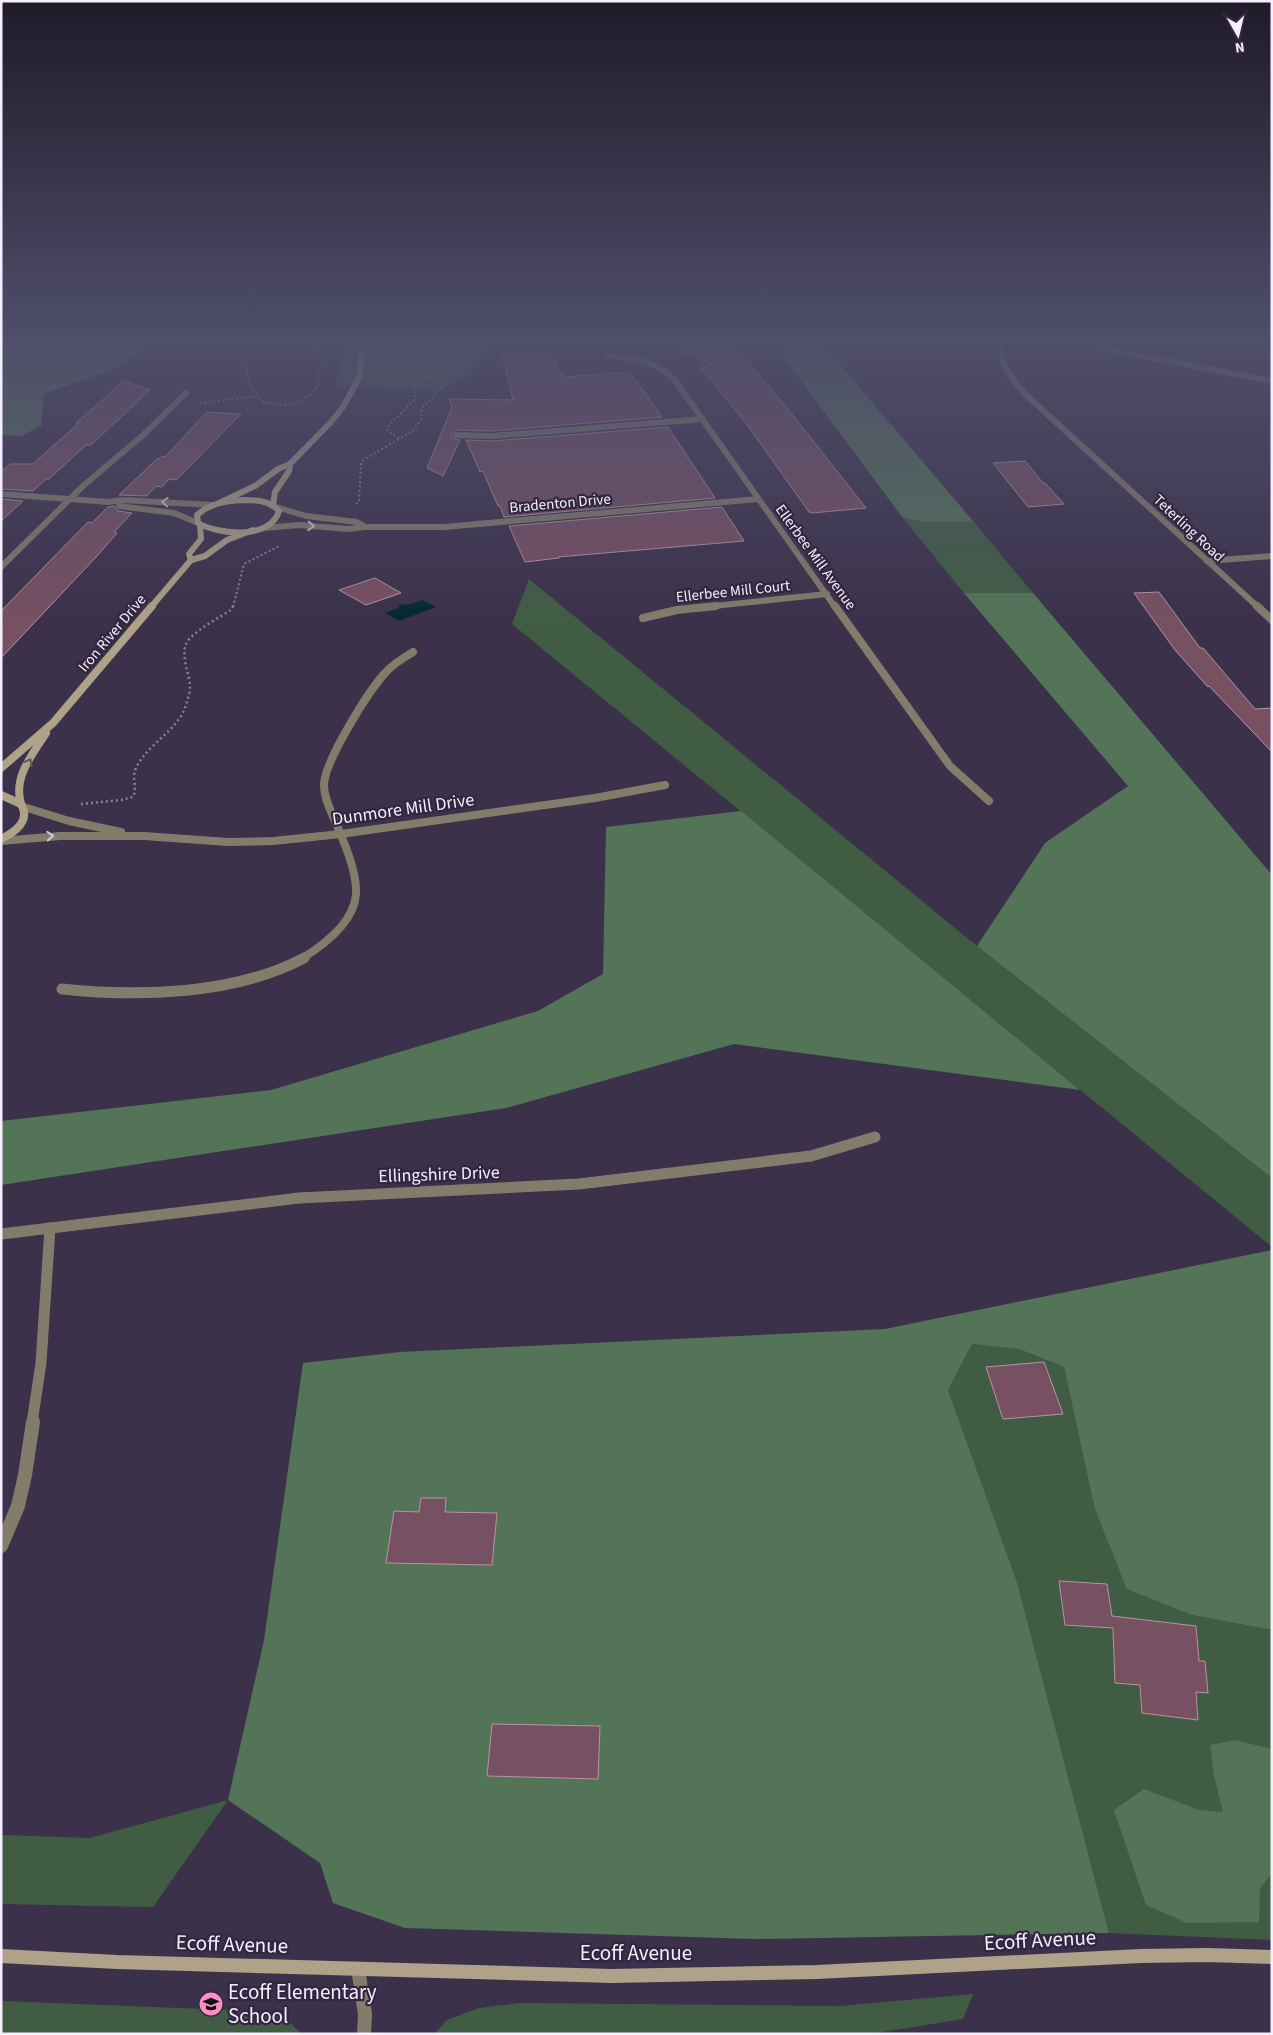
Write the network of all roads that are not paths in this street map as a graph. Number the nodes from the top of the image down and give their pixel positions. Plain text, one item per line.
1 (143, 435) edge
2 (318, 435) edge
3 (456, 435) dead end
4 (505, 435) edge
5 (714, 435) edge
6 (1070, 435) edge
7 (290, 464) junction
8 (1, 494) edge
9 (758, 499) junction
10 (69, 500) junction
11 (109, 502) junction
12 (216, 504) junction
13 (274, 506) junction
14 (199, 524) junction
15 (364, 527) junction
16 (263, 528) junction
17 (252, 530) junction
18 (1272, 556) edge
19 (192, 560) junction
20 (1207, 561) junction
21 (1, 567) edge
22 (826, 594) junction
23 (643, 618) dead end
24 (1272, 620) edge
25 (413, 652) dead end
26 (53, 723) junction
27 (1, 768) edge
28 (665, 785) dead end
29 (1, 795) edge
30 (989, 801) dead end
31 (22, 805) junction
32 (340, 834) junction
33 (144, 836) junction
34 (1, 840) edge
35 (62, 989) dead end
36 (875, 1137) dead end
37 (50, 1228) junction
38 (1, 1234) edge
39 (1, 1546) edge
40 (1, 1956) edge
41 (1272, 1957) edge
42 (358, 1970) junction
43 (364, 2034) edge

1 - 10 street
2 - 7 street
3 - 4 street
5 - 9 street, Ellerbee Mill Avenue
6 - 20 street, Teterling Road
7 - 12 street
7 - 13 street
8 - 10 street
9 - 15 street, Bradenton Drive
9 - 22 street, Ellerbee Mill Avenue
10 - 11 street
10 - 21 street
12 -> 11 street
11 - 14 street
12 - 13 street
12 - 14 street
13 - 15 street, Bradenton Drive
13 - 16 street
14 - 17 street
14 - 19 street, Iron River Drive
16 -> 15 street, Bradenton Drive
16 - 17 street
17 - 19 street, Iron River Drive
18 - 20 street
19 - 26 street, Iron River Drive
20 - 24 street, Teterling Road
22 - 23 street, Ellerbee Mill Court
22 - 30 street, Ellerbee Mill Avenue
25 - 32 street
26 - 27 street, Iron River Drive
31 -> 26 street, Iron River Drive
28 - 32 street, Dunmore Mill Drive
29 - 31 street
31 - 33 street, Dunmore Mill Drive
31 - 34 street, Iron River Drive
32 - 33 street, Dunmore Mill Drive
32 - 35 street
34 -> 33 street, Dunmore Mill Drive
36 - 37 street, Ellingshire Drive
37 - 38 street, Ellingshire Drive
37 - 39 street
40 - 42 street, Ecoff Avenue
41 - 42 street, Ecoff Avenue
42 - 43 street

